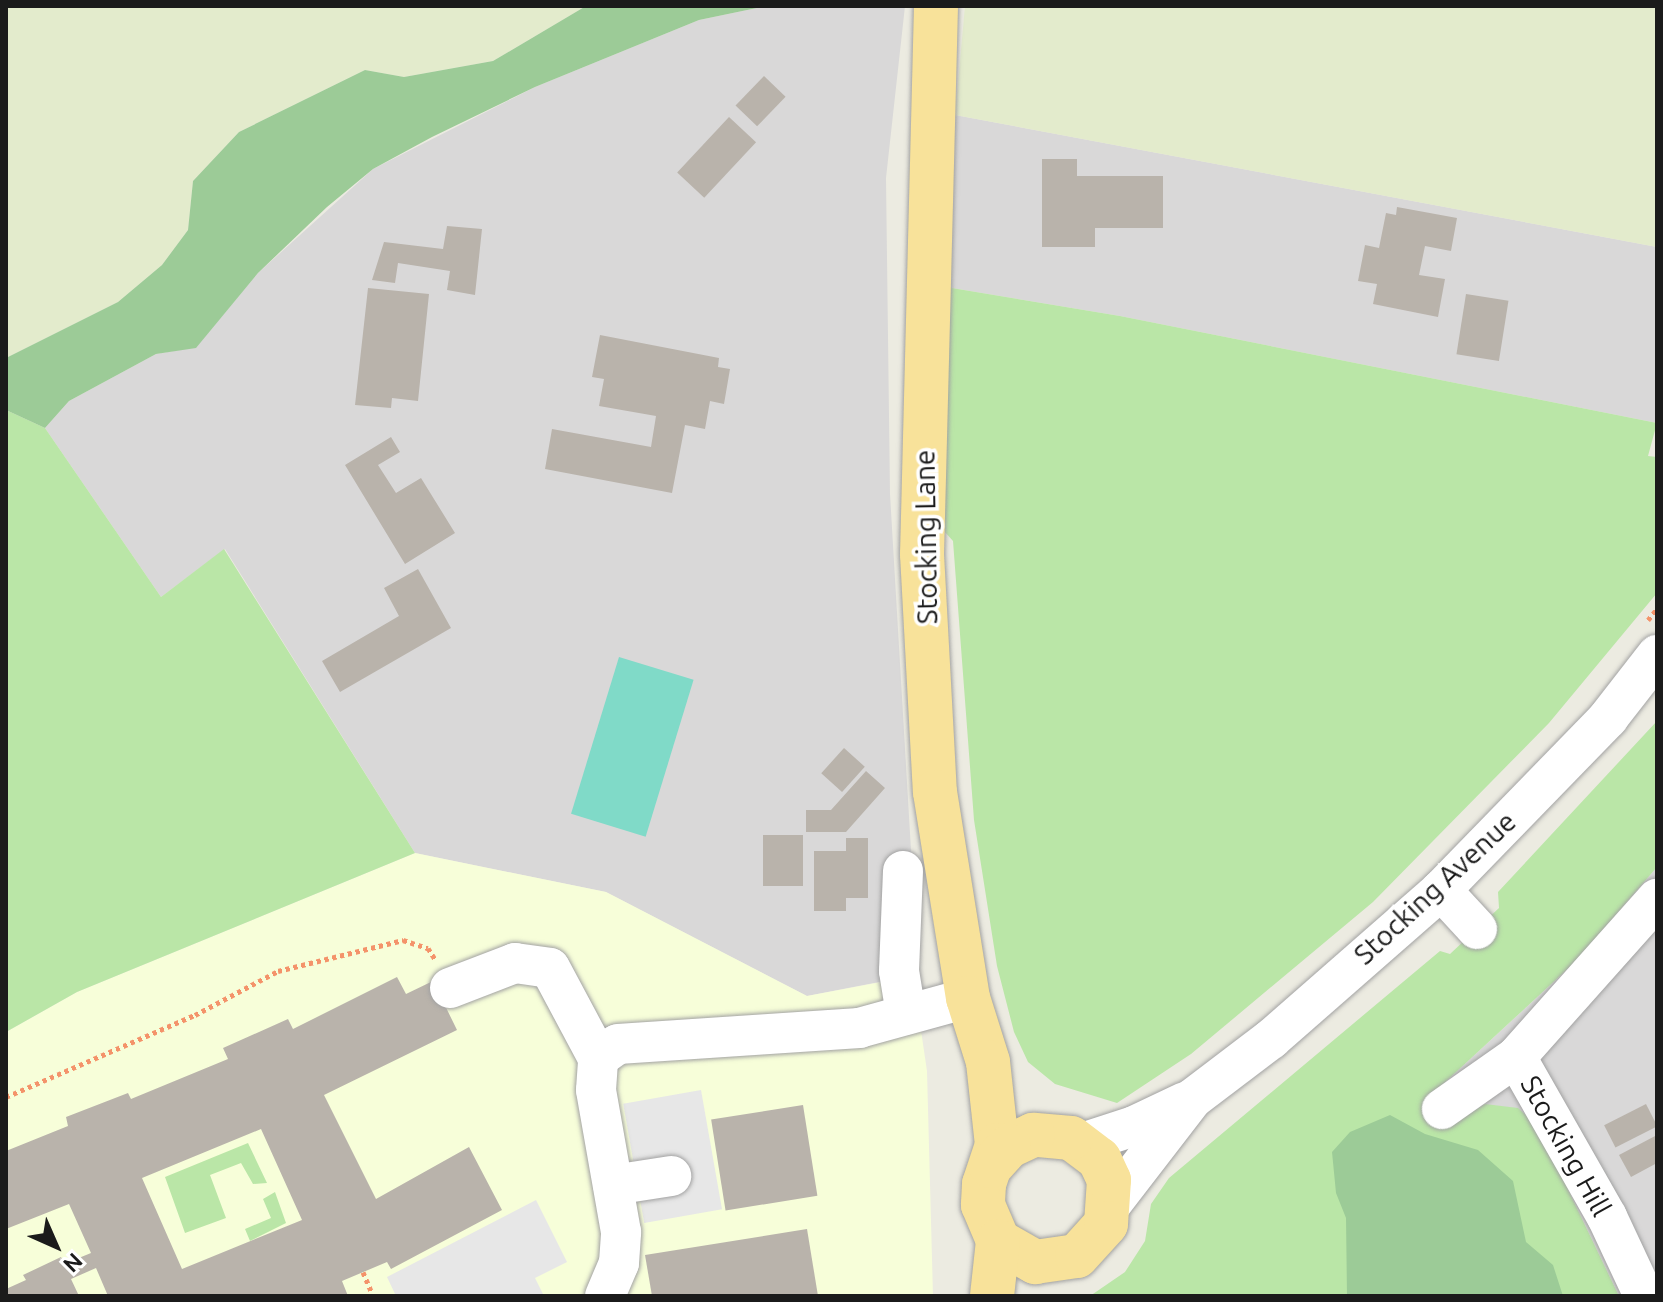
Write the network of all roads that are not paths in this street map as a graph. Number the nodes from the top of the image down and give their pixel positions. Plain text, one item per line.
1 (936, 6) edge
2 (1657, 655) edge
3 (903, 871) dead end
4 (1441, 890) junction
5 (1657, 899) edge
6 (1477, 929) dead end
7 (450, 988) road end
8 (968, 998) junction
9 (906, 1014) junction
10 (1516, 1057) junction
11 (598, 1058) junction
12 (988, 1062) junction
13 (1192, 1099) junction
14 (1442, 1109) dead end
15 (1070, 1139) junction
16 (991, 1166) junction
17 (671, 1176) dead end
18 (613, 1185) junction
19 (1112, 1203) junction
20 (998, 1241) junction
21 (1057, 1262) junction
22 (605, 1296) edge
23 (992, 1296) edge
24 (1029, 1296) edge
25 (1644, 1296) edge

1 - 8 main road, Stocking Lane
2 - 4 street, Stocking Avenue
3 - 9 street
4 - 6 street
4 - 13 street, Stocking Avenue
5 - 10 street, Stocking Hill
7 - 11 street
8 - 9 street
8 - 12 main road, Stocking Lane
9 - 11 street
10 - 14 street
10 - 25 street, Stocking Hill
11 - 18 street
12 - 15 main road, Stocking Lane
12 - 16 main road, Stocking Lane
13 - 15 street, Stocking Avenue
13 - 19 street, Stocking Avenue
15 - 16 main road
15 - 19 main road, Stocking Lane
16 - 20 main road, Stocking Lane
17 - 18 street
18 - 22 street
19 - 21 main road
20 - 21 main road
20 - 23 main road, Stocking Lane
21 - 24 main road

